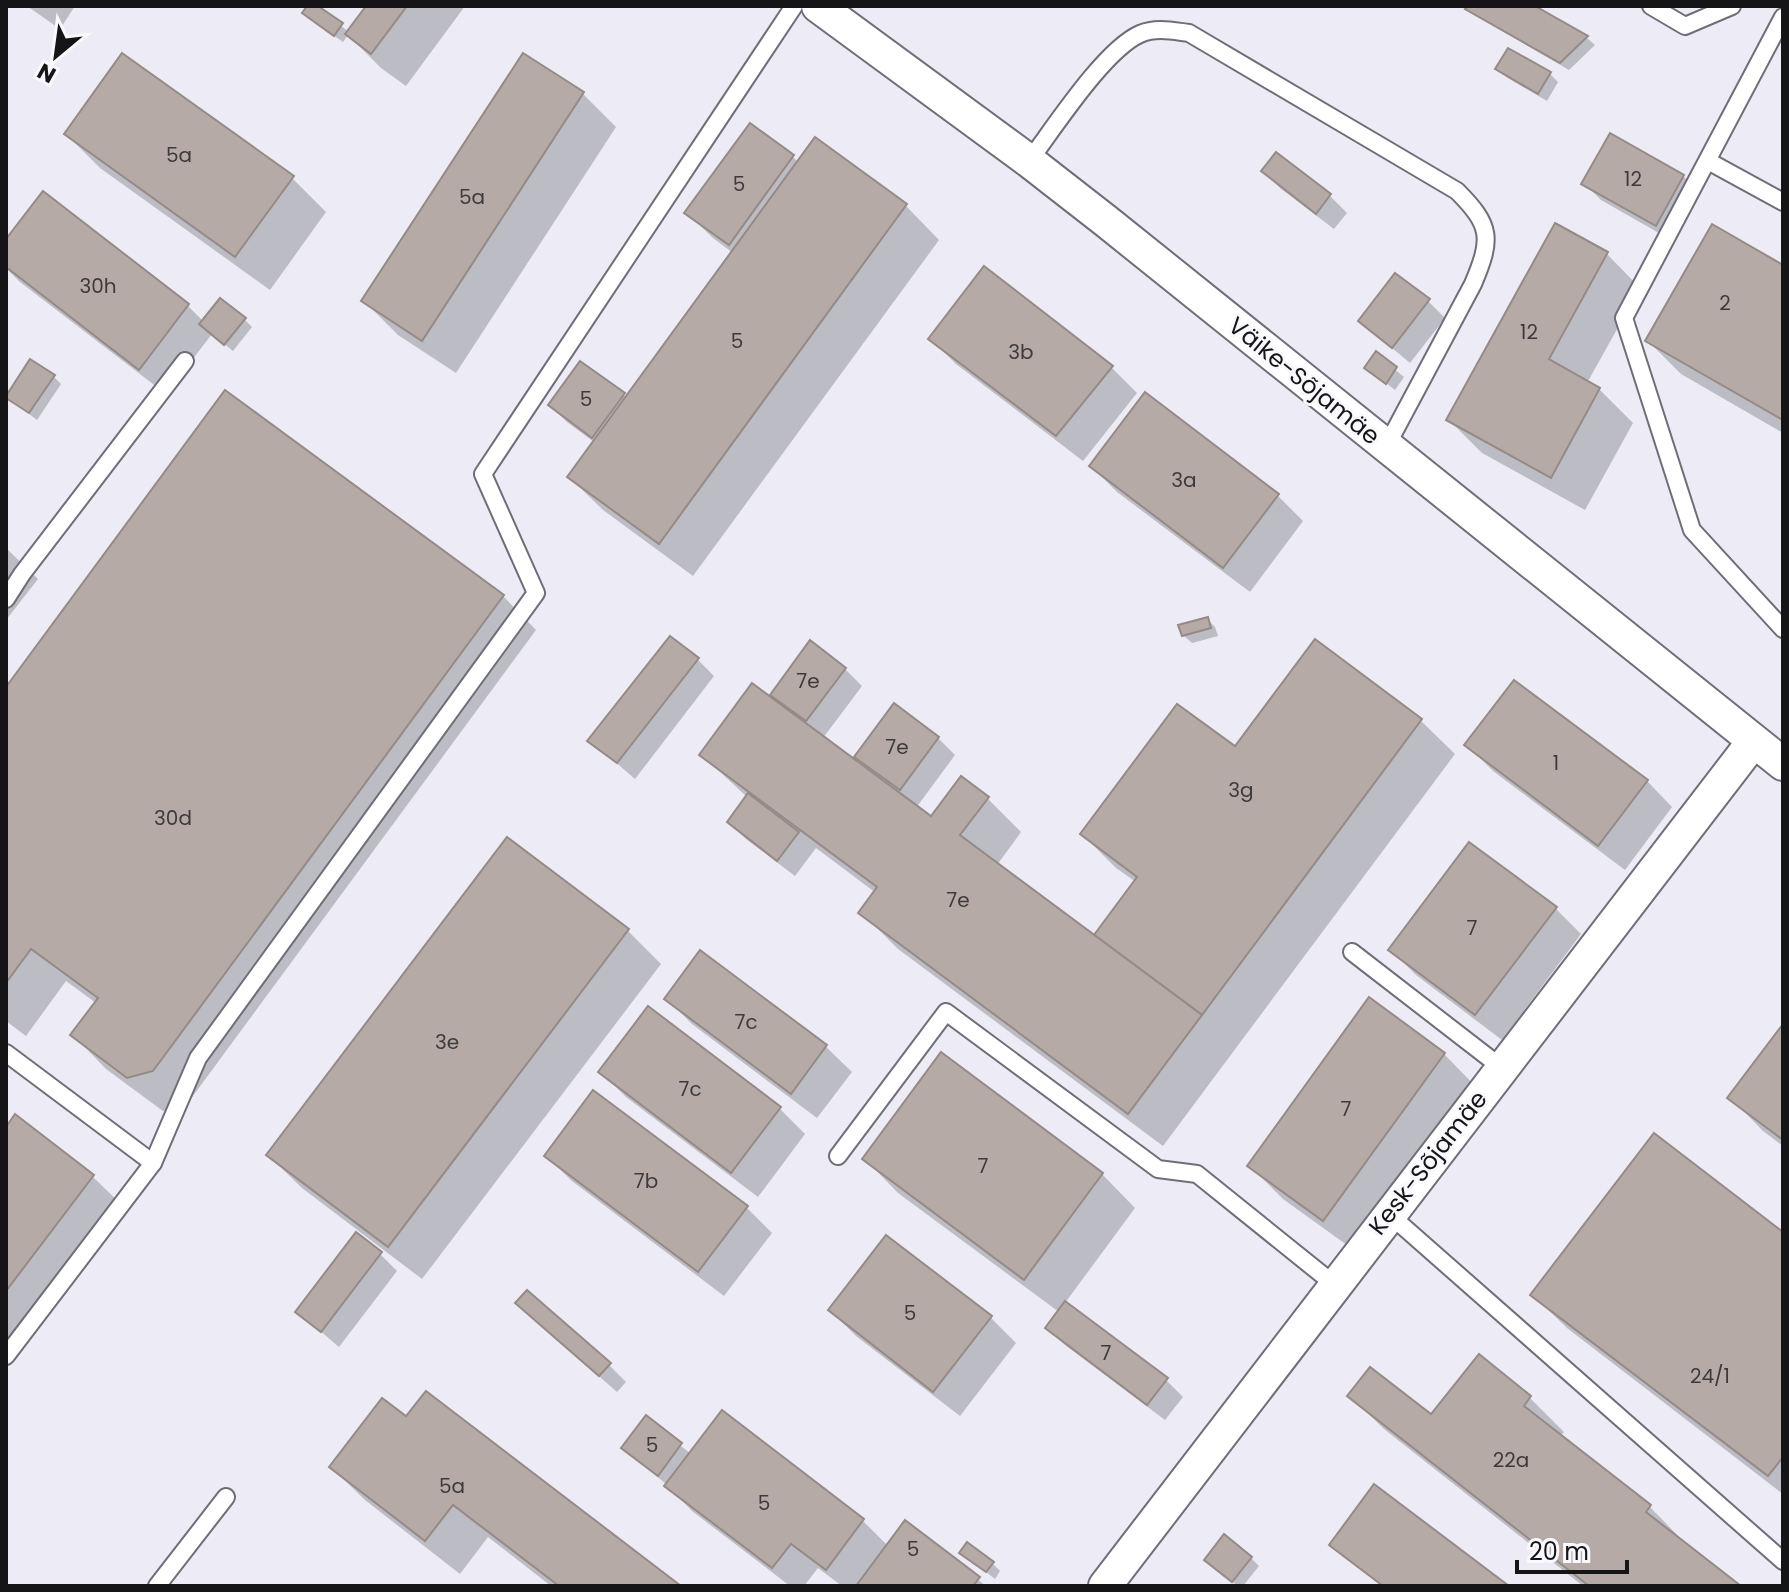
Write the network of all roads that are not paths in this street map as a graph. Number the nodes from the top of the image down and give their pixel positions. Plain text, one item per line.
1 (794, 6) edge
2 (818, 6) edge
3 (1651, 6) edge
4 (1732, 6) edge
5 (1783, 17) edge
6 (1029, 161) junction
7 (1708, 161) junction
8 (1783, 202) edge
9 (185, 361) dead end
10 (1386, 447) junction
11 (6, 599) edge
12 (1783, 629) edge
13 (1753, 742) junction
14 (1783, 764) edge
15 (1352, 952) dead end
16 (6, 1053) edge
17 (1502, 1068) junction
18 (838, 1156) dead end
19 (153, 1163) junction
20 (1389, 1214) junction
21 (1335, 1285) junction
22 (6, 1356) edge
23 (226, 1497) dead end
24 (1783, 1561) edge
25 (157, 1586) edge
26 (1105, 1586) edge

1 - 19 lane
2 - 6 street, Väike-Sõjamäe
3 - 4 lane
5 - 7 lane
6 - 10 street, Väike-Sõjamäe
6 - 10 lane
7 - 8 lane
7 - 12 lane
9 - 11 lane
10 - 13 street, Väike-Sõjamäe
13 - 14 street, Väike-Sõjamäe
13 - 17 street, Kesk-Sõjamäe
15 - 17 lane
16 - 19 lane
17 - 20 street, Kesk-Sõjamäe
18 - 21 lane
19 - 22 lane
20 - 21 street, Kesk-Sõjamäe
20 - 24 lane
21 - 26 street, Kesk-Sõjamäe
23 - 25 lane

